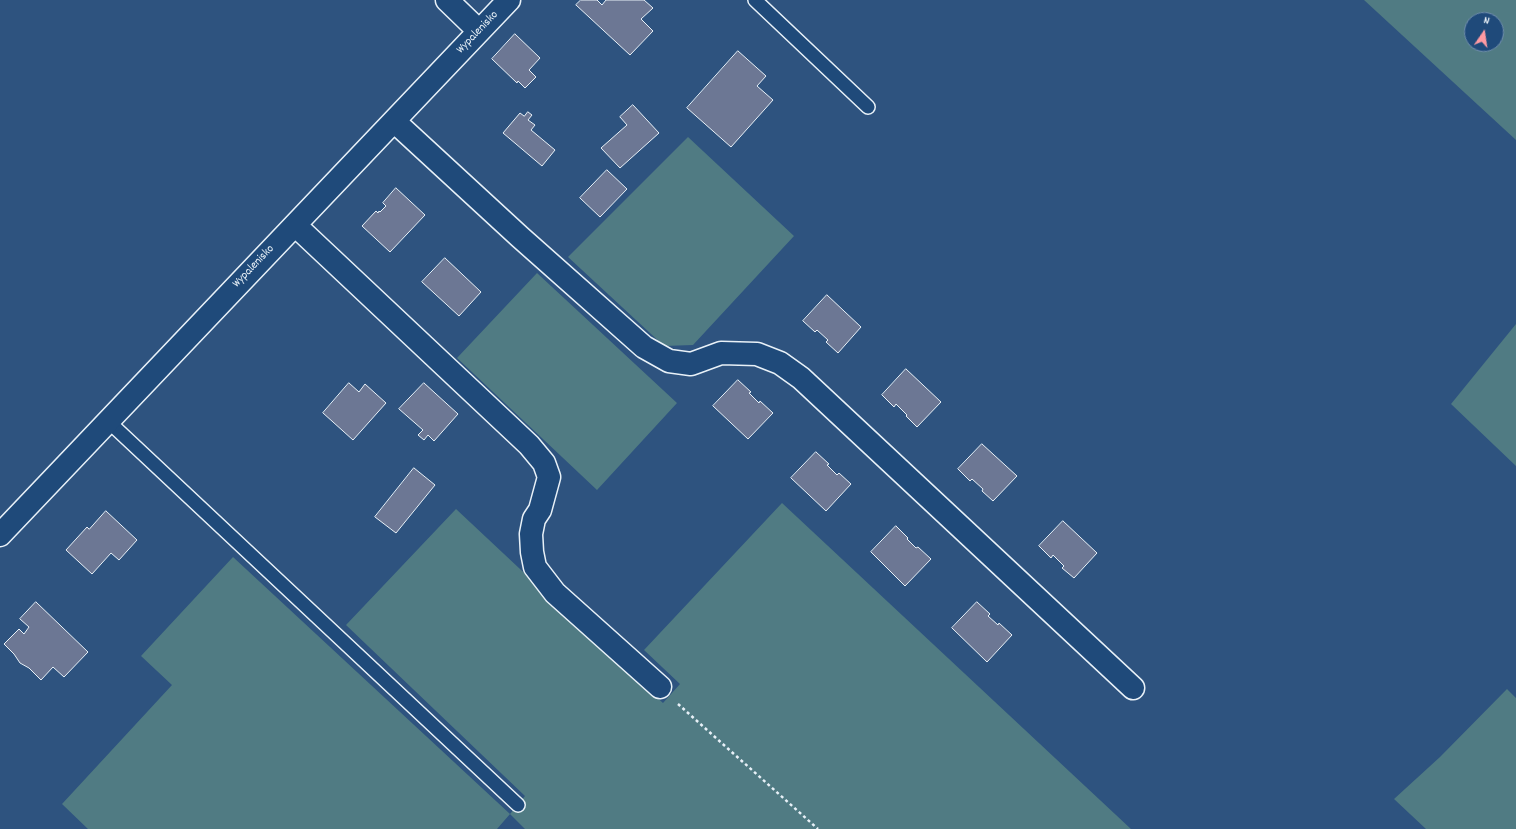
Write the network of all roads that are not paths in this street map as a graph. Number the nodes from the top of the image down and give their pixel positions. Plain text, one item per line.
1 (447, 0) edge
2 (509, 0) edge
3 (755, 0) edge
4 (479, 31) junction
5 (868, 107) dead end
6 (394, 121) junction
7 (295, 225) junction
8 (108, 421) junction
9 (0, 535) edge
10 (660, 687) road end
11 (1133, 688) dead end
12 (518, 805) dead end

1 - 4 street
2 - 4 street, Wypalenisko
3 - 5 lane
4 - 6 street, Wypalenisko
6 - 7 street, Wypalenisko
6 - 11 street
7 - 8 street, Wypalenisko
7 - 10 street
8 - 9 street, Wypalenisko
8 - 12 lane

